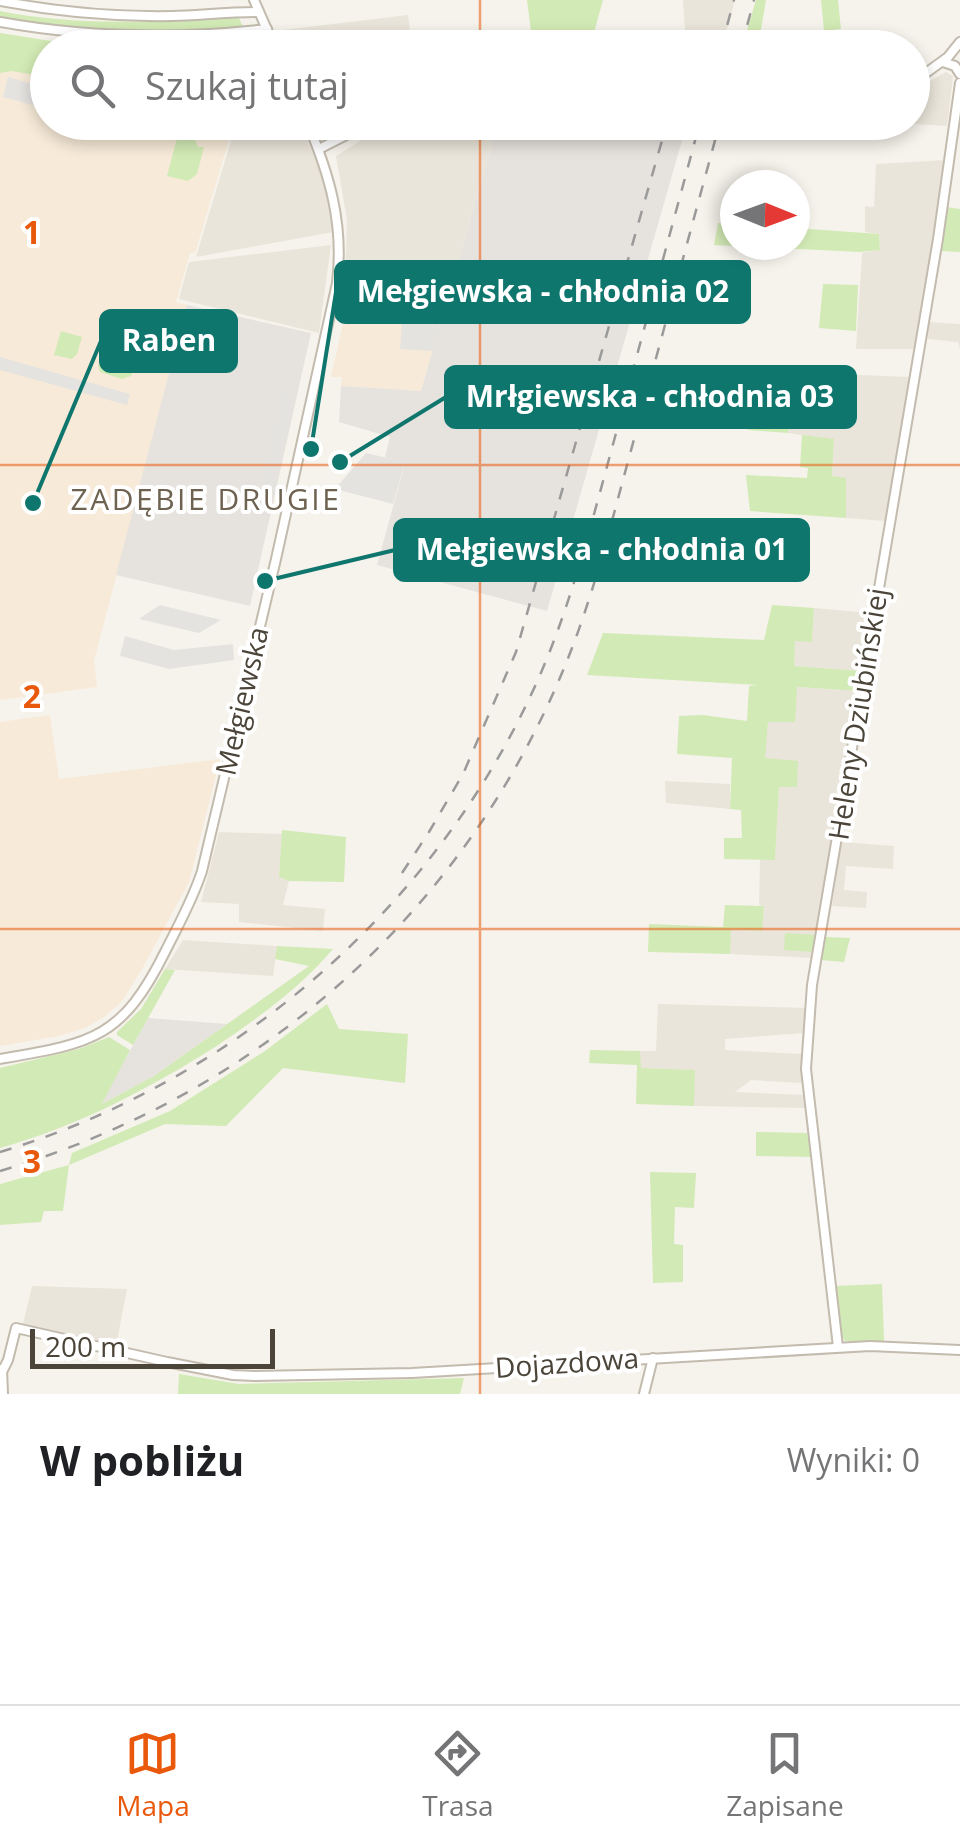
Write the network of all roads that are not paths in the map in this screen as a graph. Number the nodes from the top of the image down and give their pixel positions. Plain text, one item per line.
1 (250, 0) edge
2 (0, 1) edge
3 (259, 12) junction
4 (228, 13) junction
5 (0, 22) edge
6 (50, 30) edge
7 (267, 30) edge
8 (960, 42) edge
9 (942, 62) junction
10 (930, 70) edge
11 (960, 74) edge
12 (960, 83) edge
13 (315, 140) edge
14 (337, 140) edge
15 (319, 149) junction
16 (0, 1059) edge
17 (0, 1342) edge
18 (12, 1344) junction
19 (838, 1347) junction
20 (960, 1350) edge
21 (653, 1358) junction
22 (1, 1367) edge
23 (3, 1394) edge
24 (644, 1394) edge

1 - 3 street
1 - 4 street
2 - 4 street
3 - 4 street
3 - 7 street
5 - 6 street
8 - 9 street
9 - 10 street
9 - 11 street
12 - 19 street, Heleny Dziubińskiej
13 - 15 street, Mełgiewska
14 - 15 street
15 - 16 street, Mełgiewska
17 - 18 street
18 - 21 street, Dojazdowa
18 - 22 street
19 - 20 street, Dojazdowa
19 - 21 street, Dojazdowa
21 - 24 street
22 - 23 street

